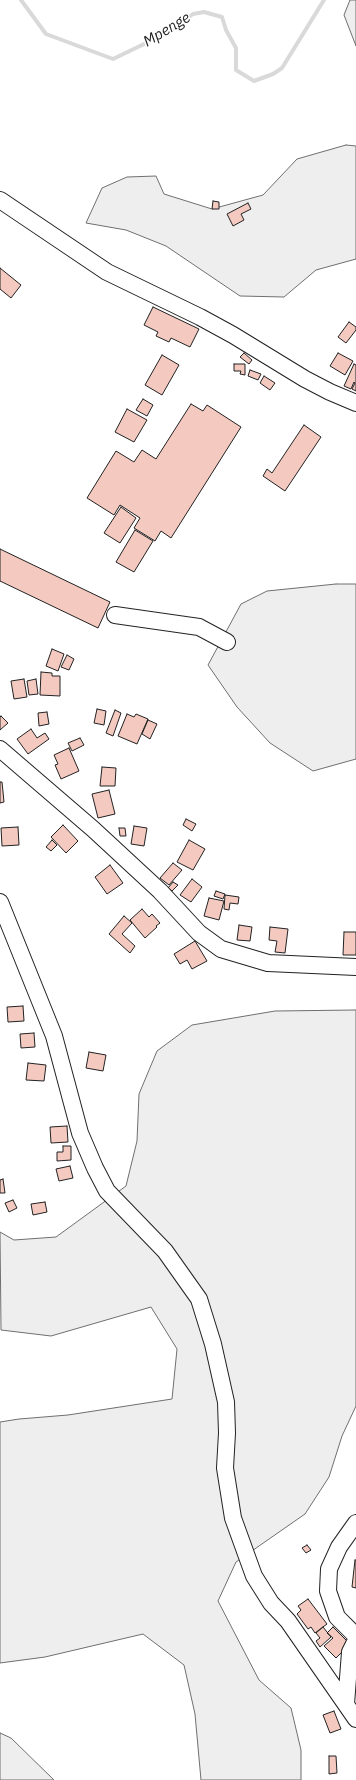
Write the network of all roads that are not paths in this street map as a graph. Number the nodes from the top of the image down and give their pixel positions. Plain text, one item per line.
1 (0, 200) edge
2 (356, 402) edge
3 (115, 615) dead end
4 (227, 642) dead end
5 (0, 749) edge
6 (0, 902) edge
7 (356, 967) edge
8 (356, 1523) edge
9 (356, 1636) edge
10 (356, 1640) edge
11 (346, 1704) junction
12 (356, 1719) edge

1 - 2 street
3 - 4 street
5 - 7 street
6 - 11 street
8 - 9 street
10 - 11 street
11 - 12 street

